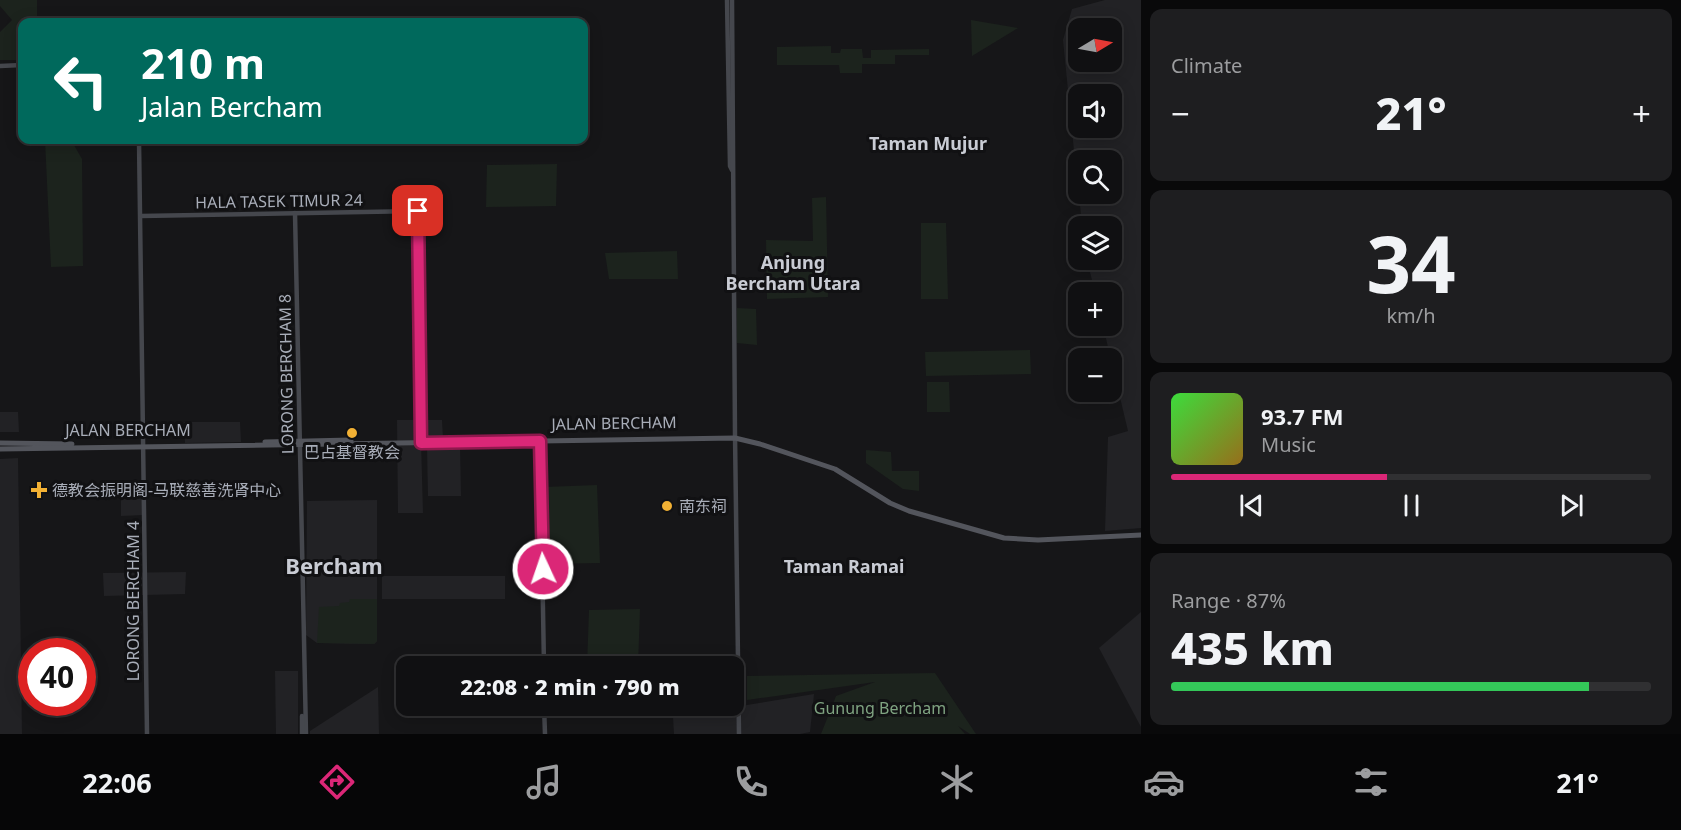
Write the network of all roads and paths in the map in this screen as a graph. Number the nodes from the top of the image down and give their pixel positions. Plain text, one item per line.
1 (728, 0) edge
2 (732, 0) edge
3 (18, 65) edge
4 (0, 66) edge
5 (139, 144) edge
6 (732, 170) junction
7 (295, 213) junction
8 (141, 216) junction
9 (735, 437) junction
10 (542, 439) junction
11 (421, 441) junction
12 (300, 442) junction
13 (0, 443) edge
14 (144, 445) junction
15 (0, 449) edge
16 (1141, 536) edge
17 (544, 656) edge
18 (544, 716) edge
19 (147, 734) edge
20 (304, 734) edge
21 (545, 734) edge
22 (739, 734) edge

1 - 6 street
2 - 6 street
3 - 4 street
5 - 8 street, LORONG BERCHAM 4
6 - 9 street
7 - 8 street, HALA TASEK TIMUR 24
7 - 11 street, HALA TASEK TIMUR 24
7 - 12 street, LORONG BERCHAM 8
8 - 14 street, LORONG BERCHAM 4
9 - 10 main road, JALAN BERCHAM
9 - 16 main road, JALAN BERCHAM
9 - 22 street
10 - 11 main road, JALAN BERCHAM
10 - 17 street
11 - 12 main road, JALAN BERCHAM
12 - 14 main road, JALAN BERCHAM
12 - 20 street, LORONG BERCHAM 8
13 - 14 main road, JALAN BERCHAM
14 - 15 main road, JALAN BERCHAM
14 - 19 street, LORONG BERCHAM 4
18 - 21 street

